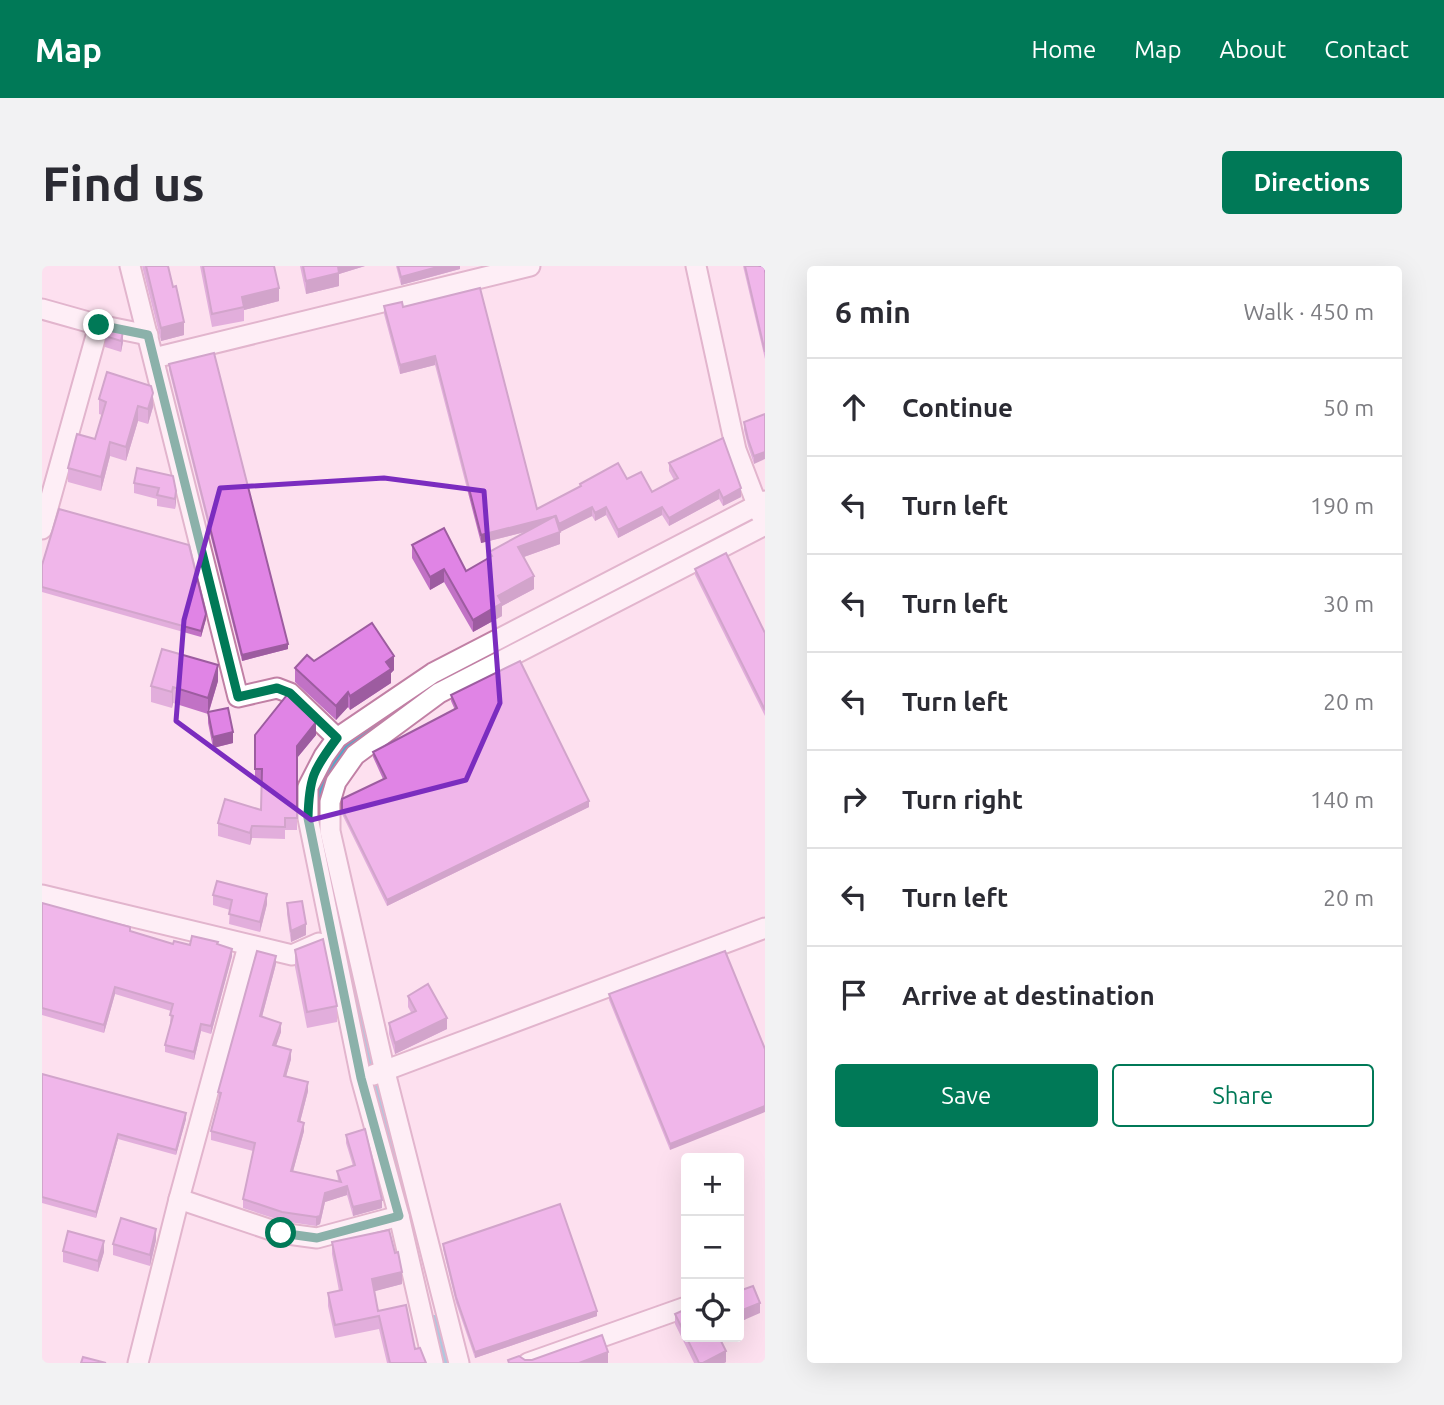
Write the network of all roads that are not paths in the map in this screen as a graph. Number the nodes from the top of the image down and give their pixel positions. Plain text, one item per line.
1 (130, 266) edge
2 (530, 266) edge
3 (696, 266) edge
4 (42, 309) edge
5 (99, 325) junction
6 (148, 335) junction
7 (153, 358) junction
8 (762, 513) edge
9 (42, 529) edge
10 (337, 738) junction
11 (327, 773) junction
12 (42, 895) edge
13 (765, 928) edge
14 (332, 937) junction
15 (248, 946) junction
16 (385, 1072) junction
17 (361, 1078) junction
18 (179, 1199) junction
19 (399, 1216) junction
20 (681, 1309) edge
21 (138, 1363) edge
22 (433, 1363) edge
23 (459, 1363) edge
24 (528, 1363) edge

1 - 6 street
2 - 7 street
3 - 8 street
4 - 5 street
5 - 6 street
5 - 9 street
6 - 7 street
7 - 10 street
8 - 10 street
8 - 11 street
10 - 11 street
11 - 14 street
11 - 16 street
12 - 15 street
13 - 16 street
14 - 15 street
14 - 17 street
15 - 18 street
16 - 17 street
16 - 23 street
17 - 19 street
18 - 19 street
18 - 21 street
19 - 22 street
20 - 24 street

